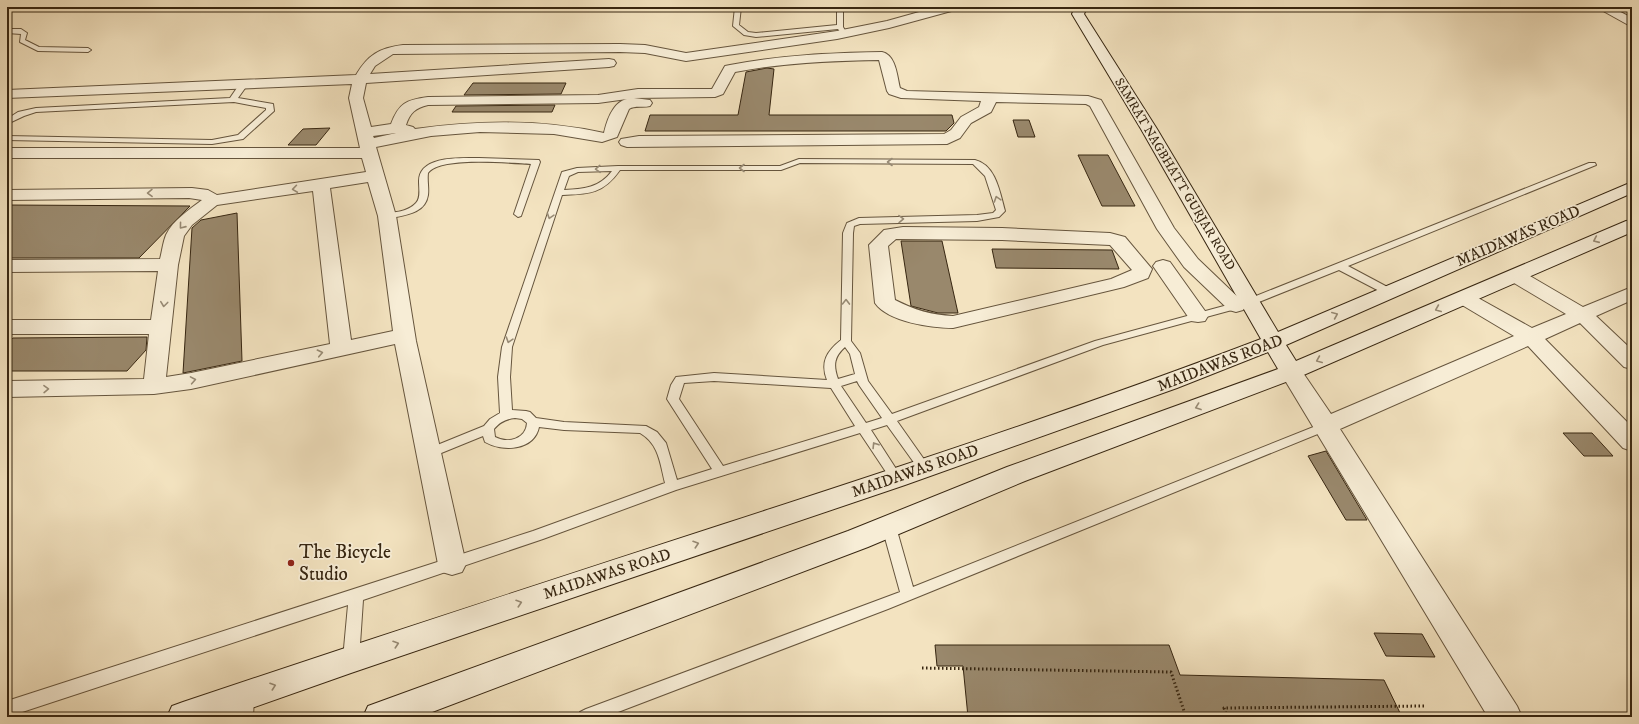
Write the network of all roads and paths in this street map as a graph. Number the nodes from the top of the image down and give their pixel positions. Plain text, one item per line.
1 (738, 7) edge
2 (840, 7) edge
3 (951, 7) edge
4 (1081, 7) edge
5 (1602, 7) edge
6 (1632, 23) edge
7 (842, 30) junction
8 (7, 31) edge
9 (804, 40) junction
10 (778, 44) junction
11 (88, 50) dead end
12 (686, 57) junction
13 (815, 57) junction
14 (790, 60) junction
15 (360, 79) junction
16 (244, 84) junction
17 (7, 94) edge
18 (990, 97) junction
19 (234, 100) junction
20 (654, 103) dead end
21 (7, 122) edge
22 (402, 132) junction
23 (606, 136) junction
24 (7, 138) edge
25 (367, 144) junction
26 (7, 153) edge
27 (1592, 165) dead end
28 (618, 168) junction
29 (375, 176) junction
30 (321, 185) junction
31 (1632, 187) edge
32 (558, 193) junction
33 (7, 195) edge
34 (212, 201) junction
35 (518, 214) dead end
36 (387, 216) junction
37 (1632, 225) edge
38 (1191, 263) junction
39 (168, 265) junction
40 (7, 266) edge
41 (1163, 266) junction
42 (1340, 266) junction
43 (1142, 269) junction
44 (1516, 276) junction
45 (1389, 292) junction
46 (1464, 298) junction
47 (1627, 299) edge
48 (1243, 304) junction
49 (1583, 315) junction
50 (1198, 316) junction
51 (7, 327) edge
52 (161, 327) junction
53 (404, 335) junction
54 (1531, 337) junction
55 (846, 341) junction
56 (1274, 342) junction
57 (341, 348) junction
58 (1632, 362) edge
59 (1291, 372) junction
60 (862, 376) junction
61 (834, 384) junction
62 (154, 386) junction
63 (7, 389) edge
64 (506, 415) junction
65 (889, 420) junction
66 (533, 422) junction
67 (1326, 426) junction
68 (865, 428) junction
69 (488, 429) junction
70 (1632, 442) edge
71 (429, 453) junction
72 (924, 468) junction
73 (720, 472) junction
74 (896, 478) junction
75 (672, 486) junction
76 (888, 527) junction
77 (452, 564) junction
78 (908, 595) junction
79 (356, 596) junction
80 (350, 659) junction
81 (922, 668) dead end
82 (245, 706) edge
83 (1424, 706) dead end
84 (7, 709) edge
85 (183, 717) edge
86 (379, 717) edge
87 (586, 717) edge
88 (1186, 717) edge
89 (1227, 717) edge
90 (1506, 717) edge

1 - 7 lane
2 - 7 lane
3 - 7 street
4 - 48 street, SAMRAT NAGBHATT GURJAR ROAD
5 - 6 street
7 - 9 street
8 - 11 lane
9 - 10 street
9 - 13 street
10 - 12 street
10 - 14 street
12 - 15 street
12 - 15 street
13 - 14 street
13 - 18 street
14 - 22 street
15 - 16 street
15 - 25 street
16 - 17 street
16 - 19 lane
18 - 23 street
18 - 38 street
19 - 21 lane
19 - 24 lane
20 - 23 street
22 - 23 street
22 - 25 street
25 - 26 street
25 - 29 street
27 - 42 lane
28 - 32 lane
28 -> 32 lane
55 -> 28 lane
29 - 30 street
29 - 36 street
30 -> 34 street
30 - 57 street
31 - 45 street, MAIDAWAS ROAD
32 -> 64 lane
34 -> 33 street
34 -> 39 street
35 - 36 lane
36 - 53 street
37 -> 44 street, MAIDAWAS ROAD
38 - 41 street
38 - 48 street
39 - 40 street
39 -> 52 street
41 - 43 street
41 - 50 street
42 - 45 lane
42 - 48 lane
43 - 43 street
44 - 46 street, MAIDAWAS ROAD
44 - 49 street
56 -> 45 street, MAIDAWAS ROAD
46 - 54 street
46 -> 59 street, MAIDAWAS ROAD
47 - 49 street
48 - 50 lane
48 - 56 street, SAMRAT NAGBHATT GURJAR ROAD
49 - 54 street
49 - 58 street
50 - 65 lane
51 - 52 street
52 - 62 street
53 - 57 street
53 - 71 street
54 - 67 street
54 - 70 street
55 - 60 lane
55 - 61 lane
56 - 59 street, SAMRAT NAGBHATT GURJAR ROAD
56 - 72 street, MAIDAWAS ROAD
62 -> 57 street
59 - 67 street, SAMRAT NAGBHATT GURJAR ROAD
59 -> 76 street, MAIDAWAS ROAD
60 - 61 lane
60 - 65 lane
61 - 68 lane
61 - 73 lane
63 -> 62 street
64 - 66 lane
64 - 69 lane
65 - 68 lane
65 - 72 lane
66 - 69 lane
66 - 75 lane
67 - 78 lane
67 - 90 street, SAMRAT NAGBHATT GURJAR ROAD
68 - 73 lane
74 -> 68 lane
69 - 71 lane
71 - 77 street
72 - 74 street, MAIDAWAS ROAD
73 - 75 lane
80 -> 74 street, MAIDAWAS ROAD
75 - 77 lane
76 - 78 lane
76 - 86 street, MAIDAWAS ROAD
77 - 79 lane
78 - 87 lane
79 - 80 lane
79 - 84 lane
82 -> 80 street, MAIDAWAS ROAD
81 - 88 path
82 - 85 street, MAIDAWAS ROAD
83 - 89 path

